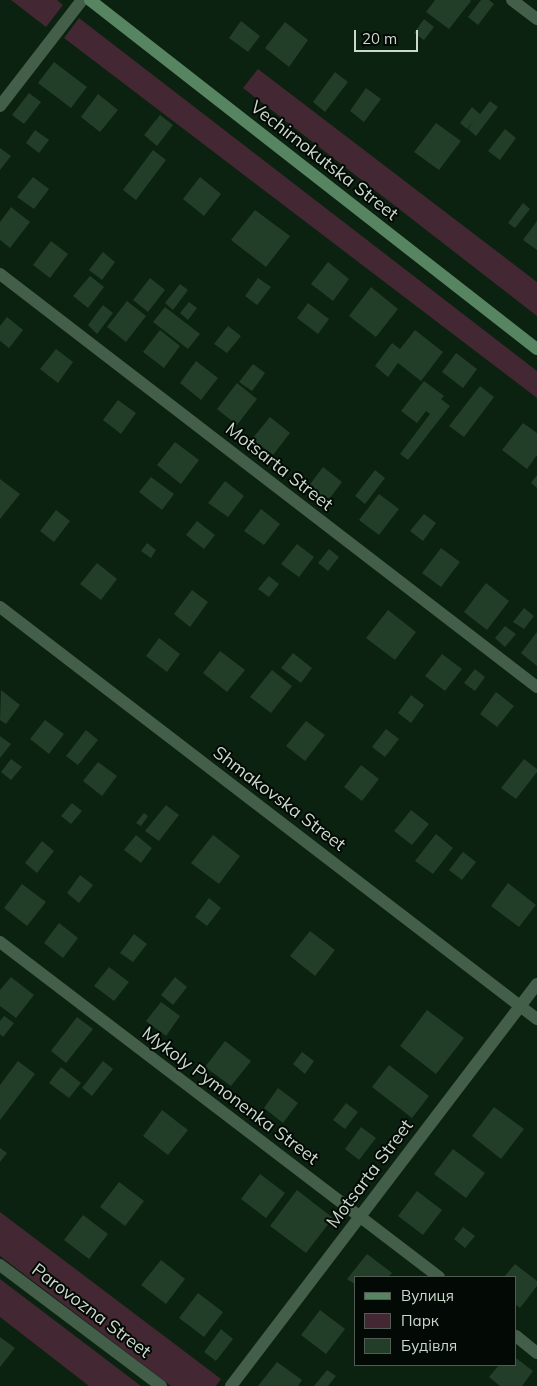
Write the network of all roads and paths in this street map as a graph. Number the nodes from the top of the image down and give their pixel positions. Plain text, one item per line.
1 (82, 0) edge
2 (90, 0) edge
3 (512, 0) edge
4 (537, 19) edge
5 (0, 106) edge
6 (0, 274) edge
7 (537, 349) edge
8 (0, 607) edge
9 (537, 687) edge
10 (0, 942) edge
11 (537, 984) edge
12 (520, 1006) junction
13 (537, 1019) edge
14 (360, 1217) junction
15 (0, 1264) edge
16 (437, 1276) edge
17 (517, 1337) edge
18 (537, 1353) edge
19 (161, 1386) edge
20 (231, 1386) edge

1 - 5 street
2 - 7 street, Vechirnokutska Street
3 - 4 street
6 - 9 street, Motsarta Street
8 - 12 street, Shmakovska Street
10 - 14 street, Mykoly Pymonenka Street
11 - 12 street, Motsarta Street
12 - 13 street, Shmakovska Street
12 - 14 street, Motsarta Street
14 - 16 street, Mykoly Pymonenka Street
14 - 20 street, Motsarta Street
15 - 19 street, Parovozna Street
17 - 18 street

